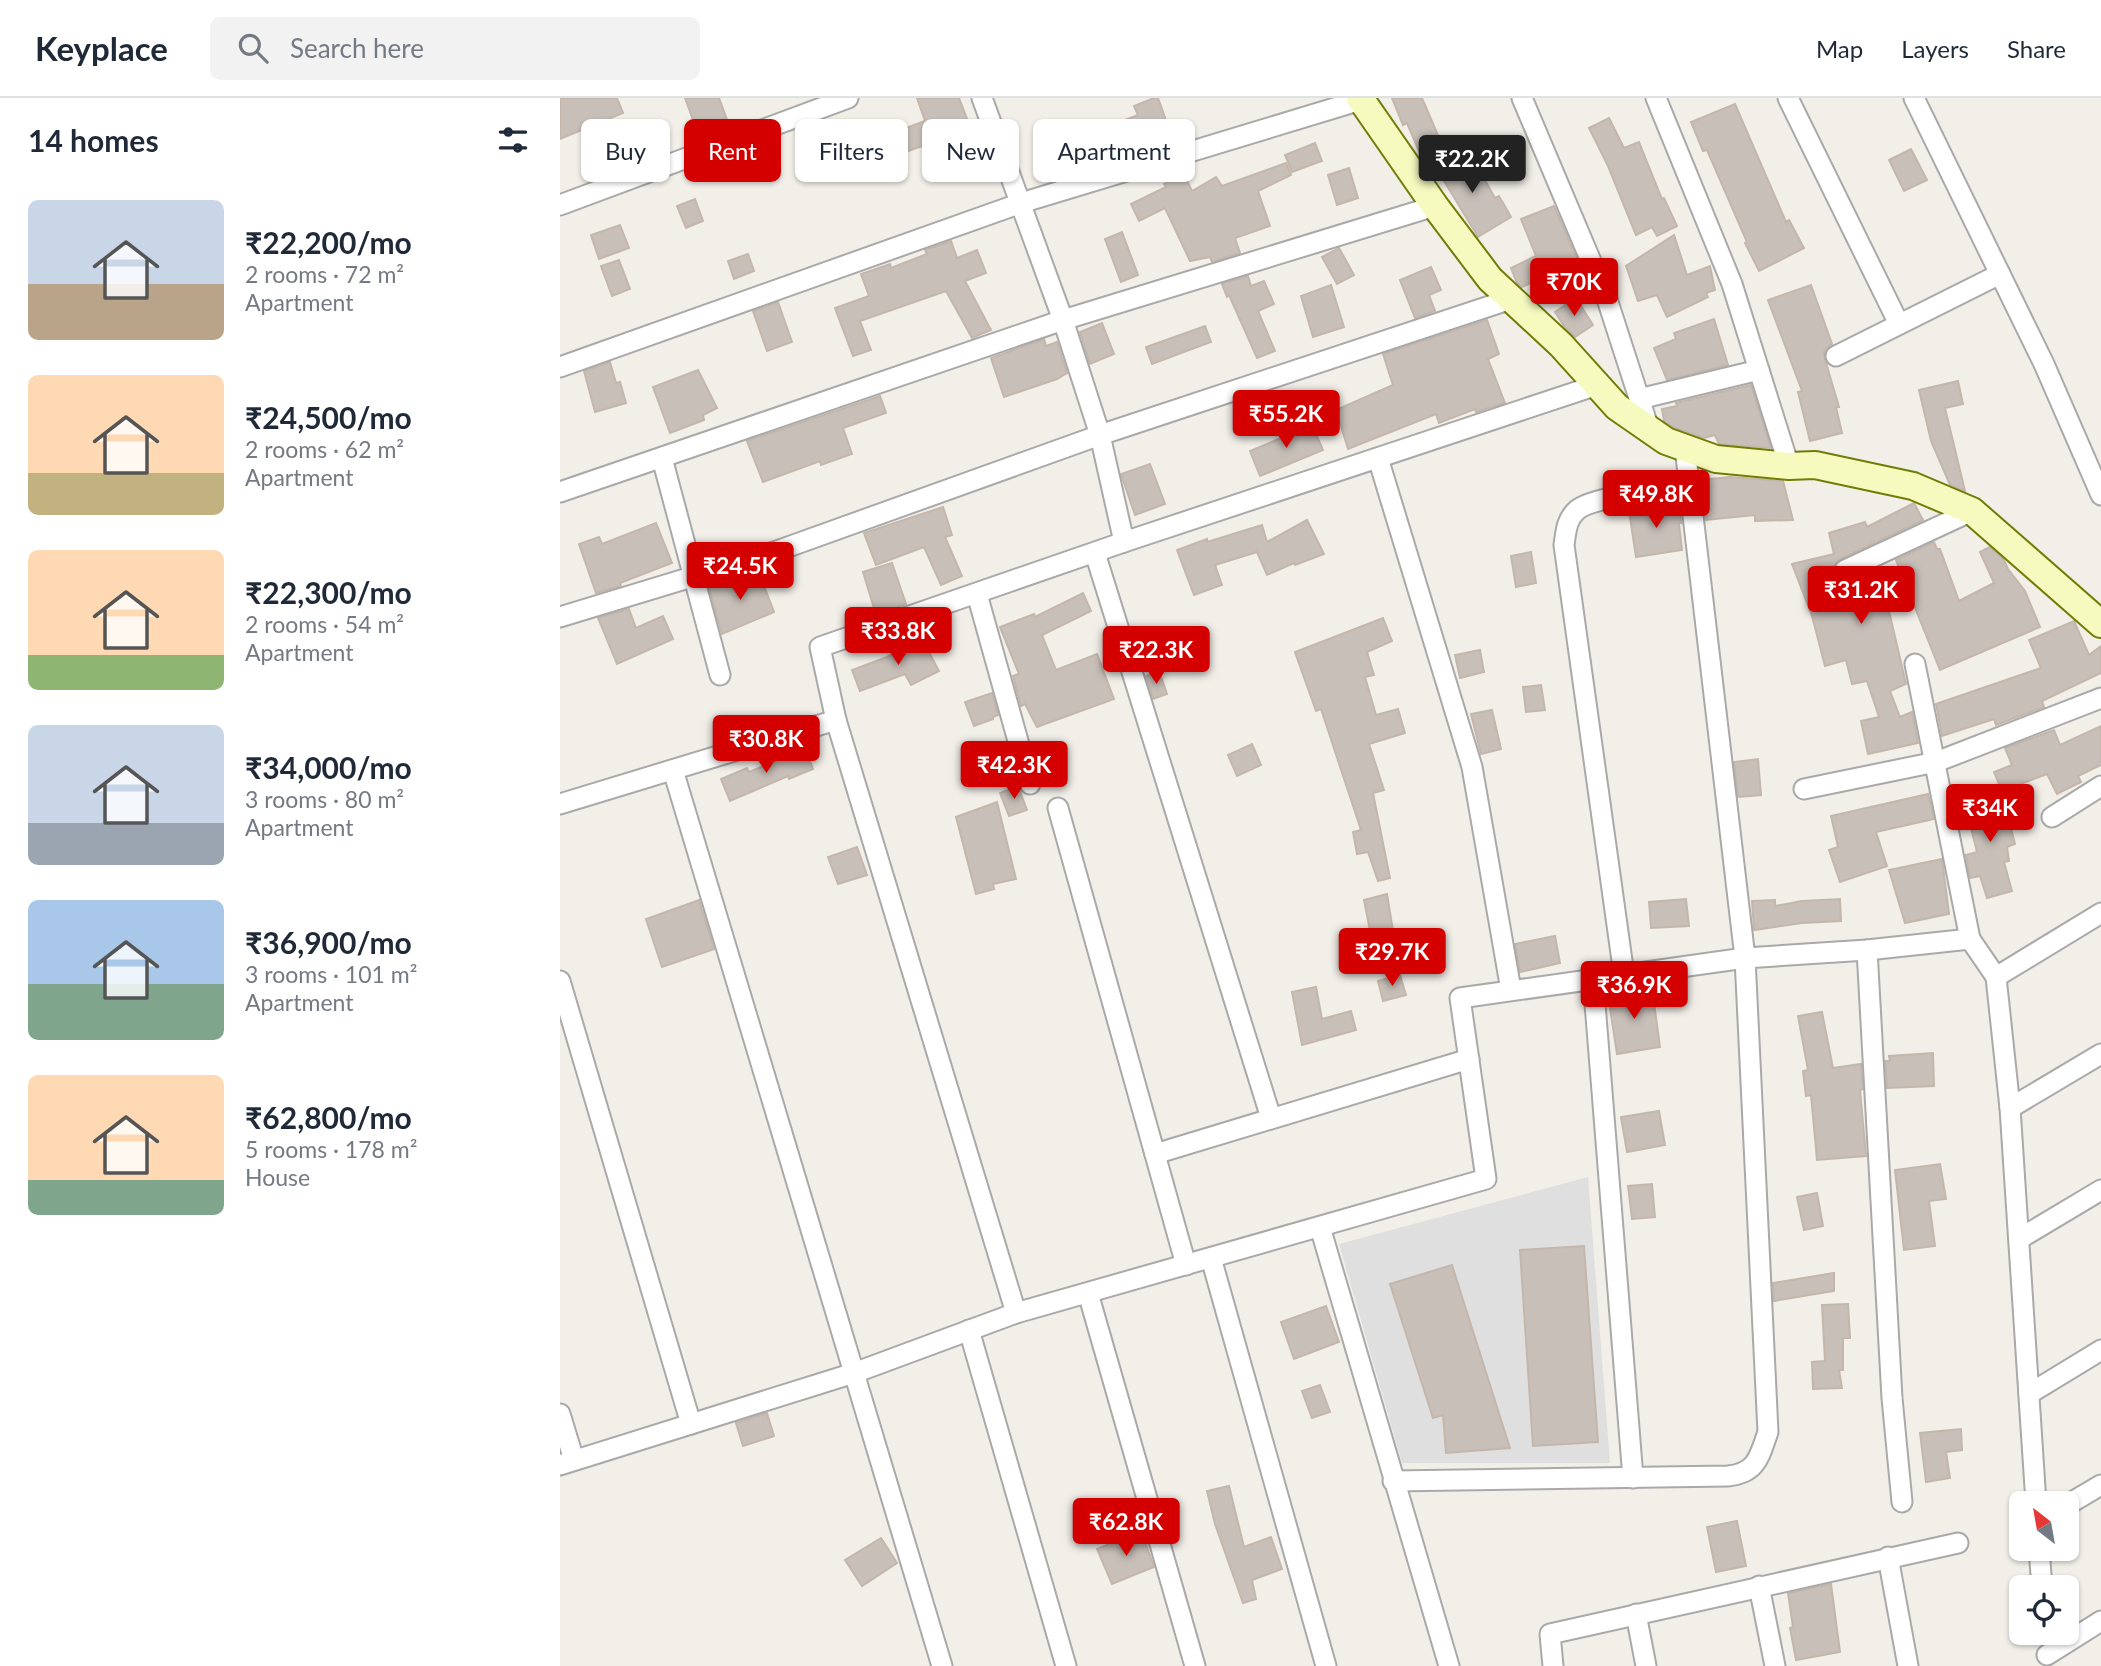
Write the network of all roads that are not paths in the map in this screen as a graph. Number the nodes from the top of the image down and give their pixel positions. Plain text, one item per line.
1 (848, 98) edge
2 (982, 98) edge
3 (1522, 98) edge
4 (1656, 98) edge
5 (1788, 98) edge
6 (1914, 98) edge
7 (1361, 99) edge
8 (1021, 203) junction
9 (560, 205) edge
10 (1434, 206) junction
11 (2000, 274) junction
12 (1511, 299) junction
13 (1063, 320) junction
14 (1899, 324) junction
15 (1836, 356) dead end
16 (560, 367) edge
17 (1759, 370) junction
18 (1597, 385) junction
19 (1640, 399) junction
20 (1649, 429) junction
21 (1100, 435) junction
22 (1685, 448) junction
23 (662, 458) junction
24 (1378, 458) junction
25 (1789, 466) junction
26 (1689, 485) junction
27 (560, 492) edge
28 (2101, 495) edge
29 (1972, 511) junction
30 (1125, 542) junction
31 (1095, 553) junction
32 (1845, 570) dead end
33 (692, 576) junction
34 (977, 594) junction
35 (560, 617) edge
36 (2101, 624) edge
37 (1915, 664) dead end
38 (720, 675) dead end
39 (2101, 698) edge
40 (836, 720) junction
41 (1936, 762) junction
42 (674, 769) junction
43 (1030, 784) dead end
44 (2101, 786) edge
45 (1804, 789) dead end
46 (560, 804) edge
47 (1058, 808) dead end
48 (2052, 817) dead end
49 (2101, 913) edge
50 (1970, 939) junction
51 (1867, 950) junction
52 (1745, 958) junction
53 (1624, 975) junction
54 (1996, 977) junction
55 (1592, 979) junction
56 (560, 981) edge
57 (1511, 989) junction
58 (2101, 1054) edge
59 (1469, 1059) junction
60 (2010, 1108) junction
61 (1271, 1118) junction
62 (1155, 1154) junction
63 (2101, 1190) edge
64 (1320, 1227) junction
65 (2019, 1239) junction
66 (1212, 1258) junction
67 (1186, 1265) junction
68 (1088, 1293) junction
69 (1016, 1313) junction
70 (969, 1330) junction
71 (2101, 1350) edge
72 (854, 1373) junction
73 (2029, 1394) junction
74 (560, 1414) edge
75 (691, 1424) junction
76 (567, 1463) edge
77 (1633, 1478) junction
78 (1393, 1481) junction
79 (2101, 1485) edge
80 (2035, 1491) edge
81 (2079, 1498) edge
82 (1902, 1502) dead end
83 (1958, 1543) dead end
84 (1888, 1557) junction
85 (1759, 1586) junction
86 (1636, 1614) junction
87 (2101, 1621) edge
88 (2047, 1660) edge
89 (942, 1666) edge
90 (1066, 1666) edge
91 (1195, 1666) edge
92 (1326, 1666) edge
93 (1449, 1666) edge
94 (1553, 1666) edge
95 (1646, 1666) edge
96 (1775, 1666) edge
97 (1908, 1666) edge

1 - 9 street
2 - 8 street
3 - 19 street
4 - 17 street
5 - 14 street
6 - 11 street
7 - 8 street
7 - 10 street
8 - 13 street
8 - 16 street
10 - 12 street
10 - 13 street
11 - 14 street
11 - 28 street
12 - 18 street
12 - 21 street
13 - 21 street
13 - 23 street
14 - 15 street
17 - 19 street
17 - 25 street
18 - 20 street
18 - 24 street
19 - 20 street
20 - 22 street
21 - 30 street
21 - 33 street
22 - 25 street
22 - 26 street
23 - 27 street
23 - 33 street
24 - 30 street
24 - 57 street
25 - 29 street
26 - 52 street
26 - 53 street
29 - 32 street
29 - 36 street
30 - 31 street
31 - 34 street
31 - 61 street
33 - 35 street
33 - 38 street
34 - 40 street
34 - 43 street
37 - 41 street
39 - 41 street
40 - 42 street
40 - 69 street
41 - 45 street
41 - 50 street
42 - 46 street
42 - 72 street
44 - 48 street
47 - 62 street
49 - 54 street
50 - 51 street
50 - 54 street
51 - 52 street
51 - 82 street
52 - 53 street
52 - 77 street
53 - 55 street
54 - 60 street
55 - 57 street
55 - 77 street
56 - 75 street
57 - 59 street
58 - 60 street
59 - 61 street
59 - 64 street
60 - 65 street
61 - 62 street
62 - 67 street
63 - 65 street
64 - 66 street
64 - 78 street
65 - 73 street
66 - 67 street
66 - 92 street
67 - 68 street
68 - 69 street
68 - 91 street
69 - 70 street
70 - 72 street
70 - 90 street
71 - 73 street
72 - 75 street
72 - 89 street
73 - 80 street
74 - 76 street
75 - 76 street
77 - 78 street
78 - 93 street
79 - 81 street
83 - 84 street
84 - 85 street
84 - 97 street
85 - 86 street
85 - 96 street
86 - 94 street
86 - 95 street
87 - 88 street

